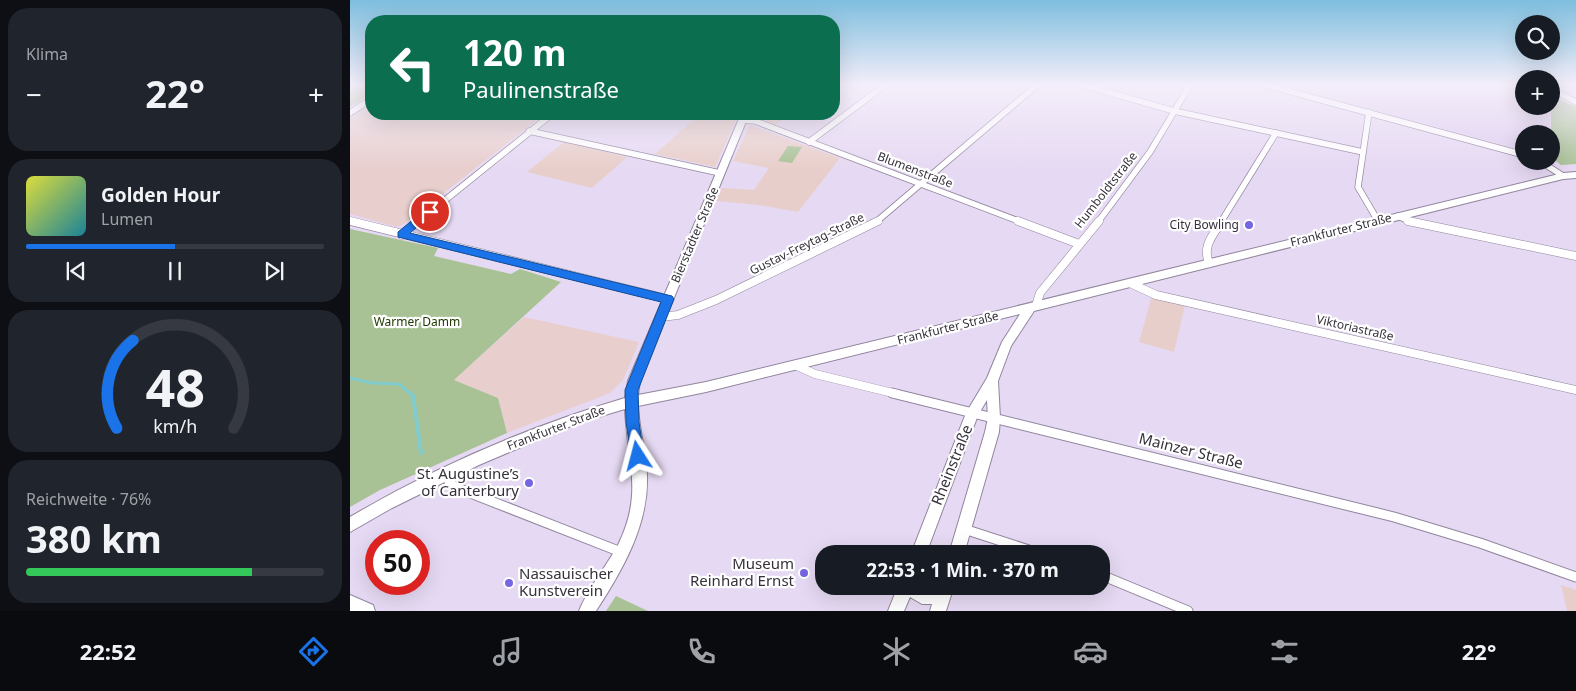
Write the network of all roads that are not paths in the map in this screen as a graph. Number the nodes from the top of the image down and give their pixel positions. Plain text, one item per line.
1 (1004, 114) edge
2 (1173, 114) edge
3 (1186, 114) edge
4 (1369, 114) edge
5 (1374, 114) edge
6 (544, 120) edge
7 (743, 120) edge
8 (752, 120) edge
9 (838, 120) edge
10 (529, 132) junction
11 (1276, 133) junction
12 (809, 142) junction
13 (1363, 152) junction
14 (1515, 153) edge
15 (1554, 170) edge
16 (1576, 170) edge
17 (720, 173) junction
18 (1576, 175) edge
19 (1563, 176) junction
20 (921, 184) junction
21 (1398, 216) junction
22 (350, 221) edge
23 (1378, 221) junction
24 (402, 235) junction
25 (1079, 244) junction
26 (1576, 256) edge
27 (1209, 263) junction
28 (1130, 283) junction
29 (668, 299) junction
30 (1033, 307) junction
31 (1008, 313) junction
32 (661, 316) junction
33 (1006, 345) junction
34 (795, 366) junction
35 (992, 380) junction
36 (1576, 390) edge
37 (631, 402) junction
38 (972, 413) junction
39 (994, 418) junction
40 (446, 474) junction
41 (350, 525) edge
42 (964, 529) junction
43 (921, 545) edge
44 (959, 545) edge
45 (1013, 545) edge
46 (621, 552) junction
47 (1576, 577) edge
48 (1110, 579) edge
49 (902, 595) edge
50 (920, 595) edge
51 (937, 595) edge
52 (943, 595) edge
53 (350, 603) edge
54 (367, 611) edge
55 (587, 611) edge
56 (896, 611) edge
57 (938, 611) edge
58 (1188, 611) edge

1 - 20 street, Gustav-Freytag-Straße
2 - 25 street, Humboldtstraße
3 - 11 street
4 - 13 street
5 - 14 street
6 - 10 street
7 - 17 main road, Bierstadter Straße
8 - 12 street, Blumenstraße
9 - 12 street
10 - 17 street
10 - 24 street
11 - 13 street
11 - 27 street
12 - 20 street, Blumenstraße
13 - 23 street
15 - 19 street
16 - 19 main road, Frankfurter Straße
17 - 29 main road, Bierstadter Straße
18 - 19 main road, Frankfurter Straße
19 - 21 main road, Frankfurter Straße
20 - 25 street, Blumenstraße
20 - 32 street, Gustav-Freytag-Straße
21 - 23 main road, Frankfurter Straße
21 - 26 street
22 - 24 street
23 - 27 main road, Frankfurter Straße
24 - 29 street
25 - 30 street, Humboldtstraße
27 - 28 main road, Frankfurter Straße
28 - 30 main road, Frankfurter Straße
28 - 36 street, Viktoriastraße
29 - 32 main road, Bierstadter Straße
30 - 31 main road, Frankfurter Straße
30 - 33 main road
31 - 33 main road
31 - 34 main road, Frankfurter Straße
32 - 37 main road, Bierstadter Straße
33 - 35 main road, Rheinstraße
34 - 37 main road, Frankfurter Straße
34 - 38 street, Mainzer Straße
35 - 38 main road, Rheinstraße
35 - 39 main road, Rheinstraße
37 - 40 main road, Frankfurter Straße
37 - 46 main road, Bierstadter Straße
38 - 39 street, Mainzer Straße
38 - 43 main road, Rheinstraße
39 - 42 main road, Rheinstraße
39 - 47 street, Mainzer Straße
40 - 41 main road, Frankfurter Straße
40 - 46 street
42 - 44 main road, Rheinstraße
42 - 45 street
46 - 55 main road, Bierstadter Straße
48 - 58 street
49 - 56 main road
50 - 51 main road
52 - 57 main road
53 - 54 main road

